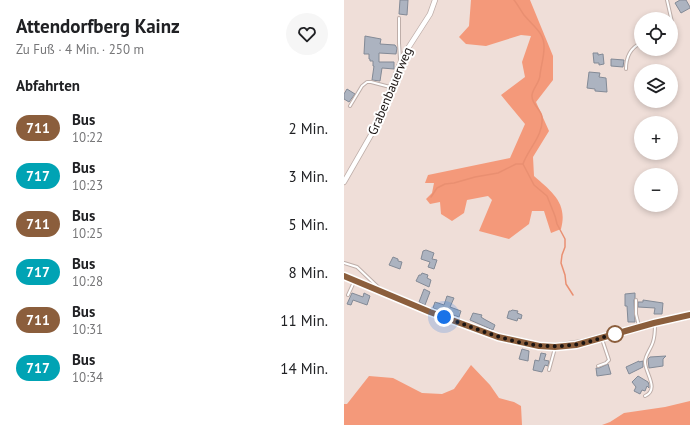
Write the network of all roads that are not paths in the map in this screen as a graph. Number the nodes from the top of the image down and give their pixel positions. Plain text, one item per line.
1 (436, 0) edge
2 (667, 0) edge
3 (670, 12) edge
4 (399, 18) dead end
5 (634, 47) edge
6 (401, 63) junction
7 (626, 69) dead end
8 (392, 87) junction
9 (350, 106) dead end
10 (344, 182) edge
11 (344, 263) edge
12 (344, 276) edge
13 (354, 281) junction
14 (380, 292) junction
15 (348, 295) dead end
16 (636, 300) dead end
17 (690, 315) edge
18 (655, 322) junction
19 (640, 327) junction
20 (602, 338) junction
21 (555, 347) junction
22 (598, 366) dead end
23 (549, 370) dead end
24 (645, 396) dead end

1 - 6 street, Grabenbauerweg
2 - 3 lane
4 - 6 lane
5 - 7 lane
6 - 8 street, Grabenbauerweg
8 - 9 lane
8 - 10 street, Grabenbauerweg
11 - 14 lane
12 - 13 street
13 - 14 street
13 - 15 lane
14 - 21 street
16 - 19 lane
17 - 18 street
18 - 19 street
18 - 24 lane
19 - 20 street
20 - 21 street
20 - 22 lane
21 - 23 lane

